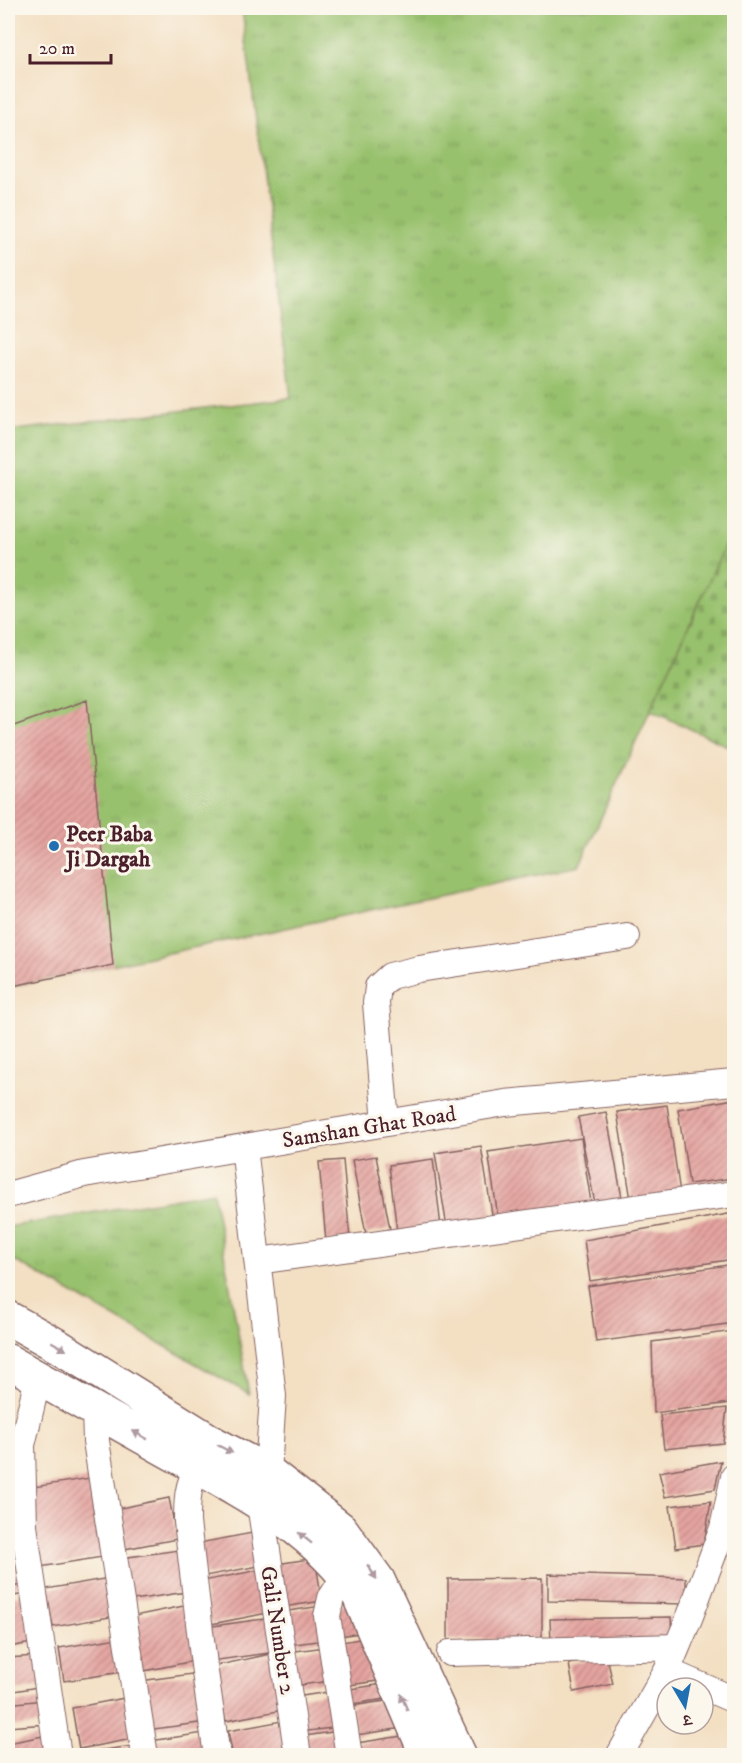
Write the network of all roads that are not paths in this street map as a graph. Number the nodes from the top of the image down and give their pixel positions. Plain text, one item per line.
1 (627, 937) dead end
2 (735, 1082) edge
3 (386, 1123) junction
4 (244, 1147) junction
5 (735, 1194) edge
6 (8, 1195) edge
7 (258, 1261) junction
8 (8, 1318) edge
9 (8, 1360) edge
10 (38, 1378) junction
11 (95, 1411) junction
12 (198, 1468) junction
13 (268, 1472) junction
14 (735, 1477) edge
15 (260, 1504) junction
16 (346, 1575) junction
17 (677, 1647) junction
18 (450, 1653) dead end
19 (667, 1671) junction
20 (735, 1700) edge
21 (58, 1755) edge
22 (146, 1755) edge
23 (217, 1755) edge
24 (298, 1755) edge
25 (349, 1755) edge
26 (427, 1755) edge
27 (460, 1755) edge
28 (620, 1755) edge

1 - 3 street
2 - 3 street, Samshan Ghat Road
3 - 4 street, Samshan Ghat Road
4 - 6 street, Samshan Ghat Road
4 - 7 street
5 - 7 street
7 - 13 street
8 -> 13 street
9 - 10 street
10 - 11 street
10 - 21 street
12 -> 11 street
11 - 22 street
12 - 15 street
12 - 23 street
13 -> 27 street
14 - 17 street
16 -> 15 street
15 - 24 street, Gali Number 2
16 - 25 street
26 -> 16 street
17 - 18 street
17 - 19 street
19 - 20 street
19 - 28 street

